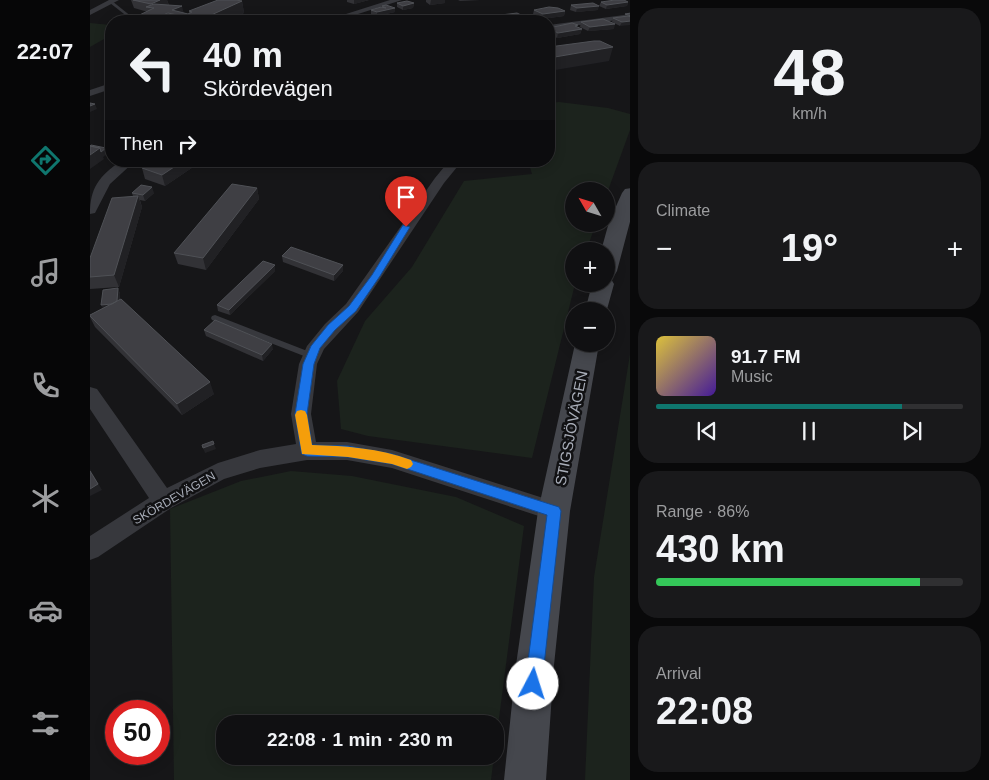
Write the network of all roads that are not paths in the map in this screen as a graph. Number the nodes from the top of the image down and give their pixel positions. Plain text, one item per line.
1 (398, 0) edge
2 (113, 1) edge
3 (90, 13) edge
4 (128, 15) edge
5 (348, 15) edge
6 (630, 16) edge
7 (555, 26) edge
8 (105, 88) edge
9 (90, 93) edge
10 (120, 167) edge
11 (451, 167) edge
12 (628, 205) edge
13 (90, 210) edge
14 (615, 244) edge
15 (215, 318) edge
16 (585, 352) edge
17 (312, 356) junction
18 (90, 394) edge
19 (307, 450) junction
20 (163, 501) junction
21 (554, 511) junction
22 (90, 549) edge
23 (525, 780) edge

1 - 5 street
2 - 3 street
2 - 4 lane
6 - 7 street
8 - 9 street
10 - 13 street
11 - 17 street
12 - 14 main road
15 - 17 lane
16 - 21 main road, STIGSJÖVÄGEN
17 - 19 street
18 - 20 street
19 - 20 street, SKÖRDEVÄGEN
19 - 21 street, SKÖRDEVÄGEN
20 - 22 street, SKÖRDEVÄGEN
21 - 23 main road, STIGSJÖVÄGEN

